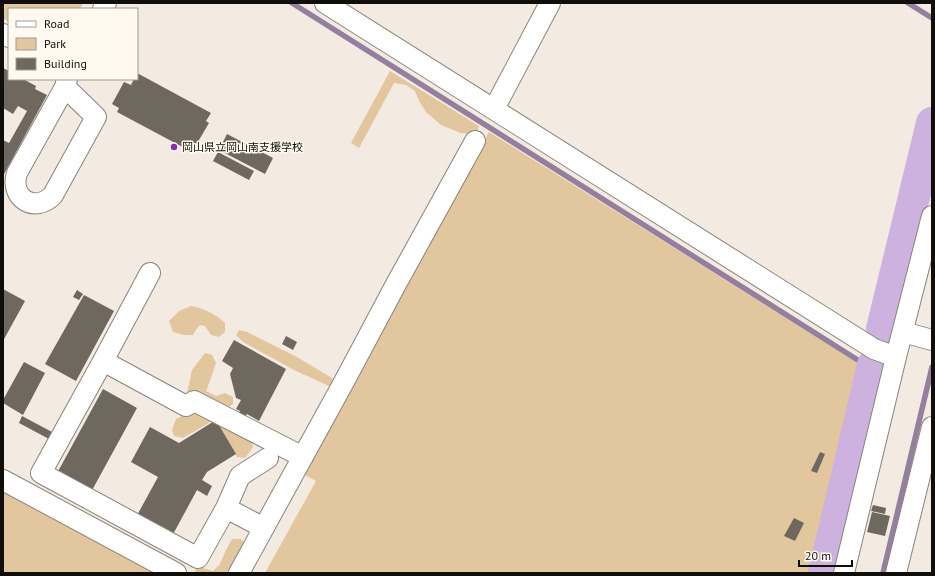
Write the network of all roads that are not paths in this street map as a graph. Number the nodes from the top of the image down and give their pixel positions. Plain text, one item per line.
1 (325, 3) edge
2 (550, 3) edge
3 (66, 83) edge
4 (494, 109) junction
5 (475, 141) dead end
6 (932, 216) edge
7 (150, 273) dead end
8 (903, 332) junction
9 (932, 340) edge
10 (896, 357) junction
11 (103, 361) junction
12 (932, 427) edge
13 (303, 457) junction
14 (268, 458) dead end
15 (3, 480) edge
16 (226, 508) junction
17 (264, 528) junction
18 (176, 573) edge
19 (239, 573) edge
20 (844, 573) edge
21 (896, 573) edge

1 - 4 street
2 - 4 street
3 - 3 street
4 - 10 street
5 - 13 street
6 - 8 street
7 - 11 street
8 - 9 street
8 - 10 street
10 - 20 street
11 - 13 street
11 - 16 street
12 - 21 street
13 - 17 street
14 - 16 street
15 - 18 street
16 - 17 street
17 - 19 street

